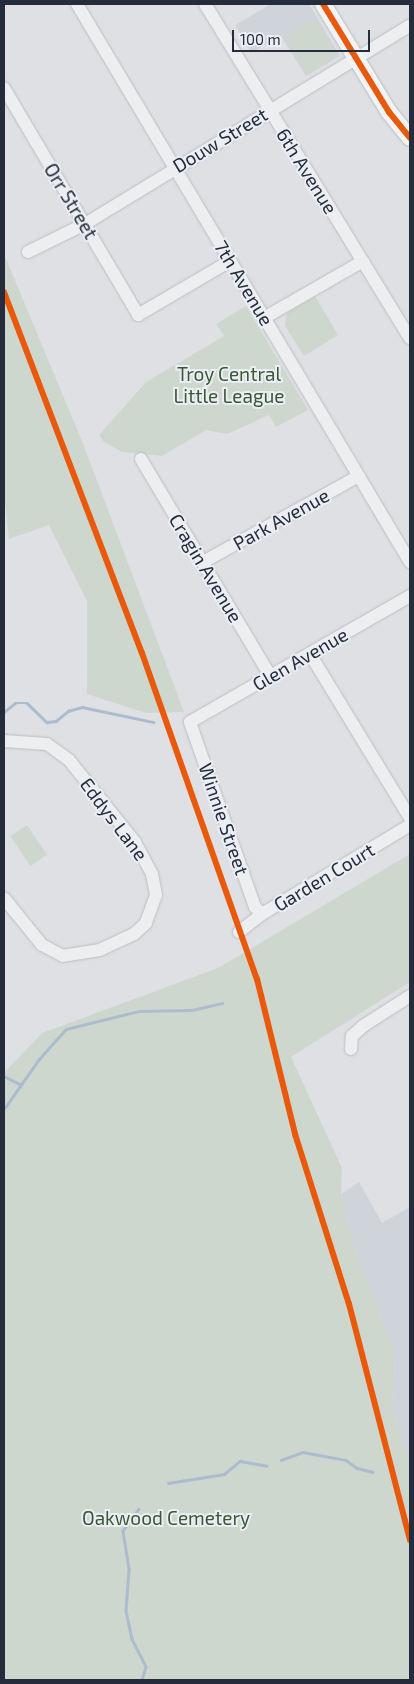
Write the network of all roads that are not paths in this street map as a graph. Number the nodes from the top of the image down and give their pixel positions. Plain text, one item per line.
1 (77, 4) edge
2 (206, 4) edge
3 (323, 4) edge
4 (410, 26) edge
5 (356, 59) junction
6 (4, 88) edge
7 (269, 110) junction
8 (410, 138) edge
9 (175, 168) junction
10 (85, 224) junction
11 (28, 252) dead end
12 (230, 261) junction
13 (363, 261) junction
14 (264, 318) junction
15 (410, 338) edge
16 (141, 459) dead end
17 (359, 476) junction
18 (203, 562) junction
19 (410, 562) edge
20 (410, 596) edge
21 (310, 654) junction
22 (271, 677) junction
23 (190, 722) joint
24 (4, 742) edge
25 (410, 818) edge
26 (410, 825) edge
27 (4, 898) edge
28 (262, 914) junction
29 (239, 932) dead end
30 (410, 996) edge
31 (351, 1049) dead end

1 - 9 street, 7th Avenue
2 - 7 street, 6th Avenue
3 - 5 main road
4 - 5 street, Douw Street
5 - 7 street, Douw Street
5 - 8 main road
6 - 10 street, Orr Street
7 - 9 street, Douw Street
7 - 13 street, 6th Avenue
9 - 10 street, Douw Street
9 - 12 street, 7th Avenue
10 - 11 street, Douw Street
10 - 12 street, Orr Street
12 - 14 street, 7th Avenue
13 - 14 street
13 - 15 street, 6th Avenue
14 - 17 street, 7th Avenue
16 - 18 street, Cragin Avenue
17 - 18 street, Park Avenue
17 - 19 street, 7th Avenue
18 - 22 street, Cragin Avenue
20 - 21 street, Glen Avenue
21 - 22 street, Glen Avenue
21 - 25 street
22 - 23 street, Glen Avenue
23 - 28 street, Winnie Street
24 - 27 street, Eddys Lane
26 - 28 street, Garden Court
28 - 29 street, Garden Court
30 - 31 street

